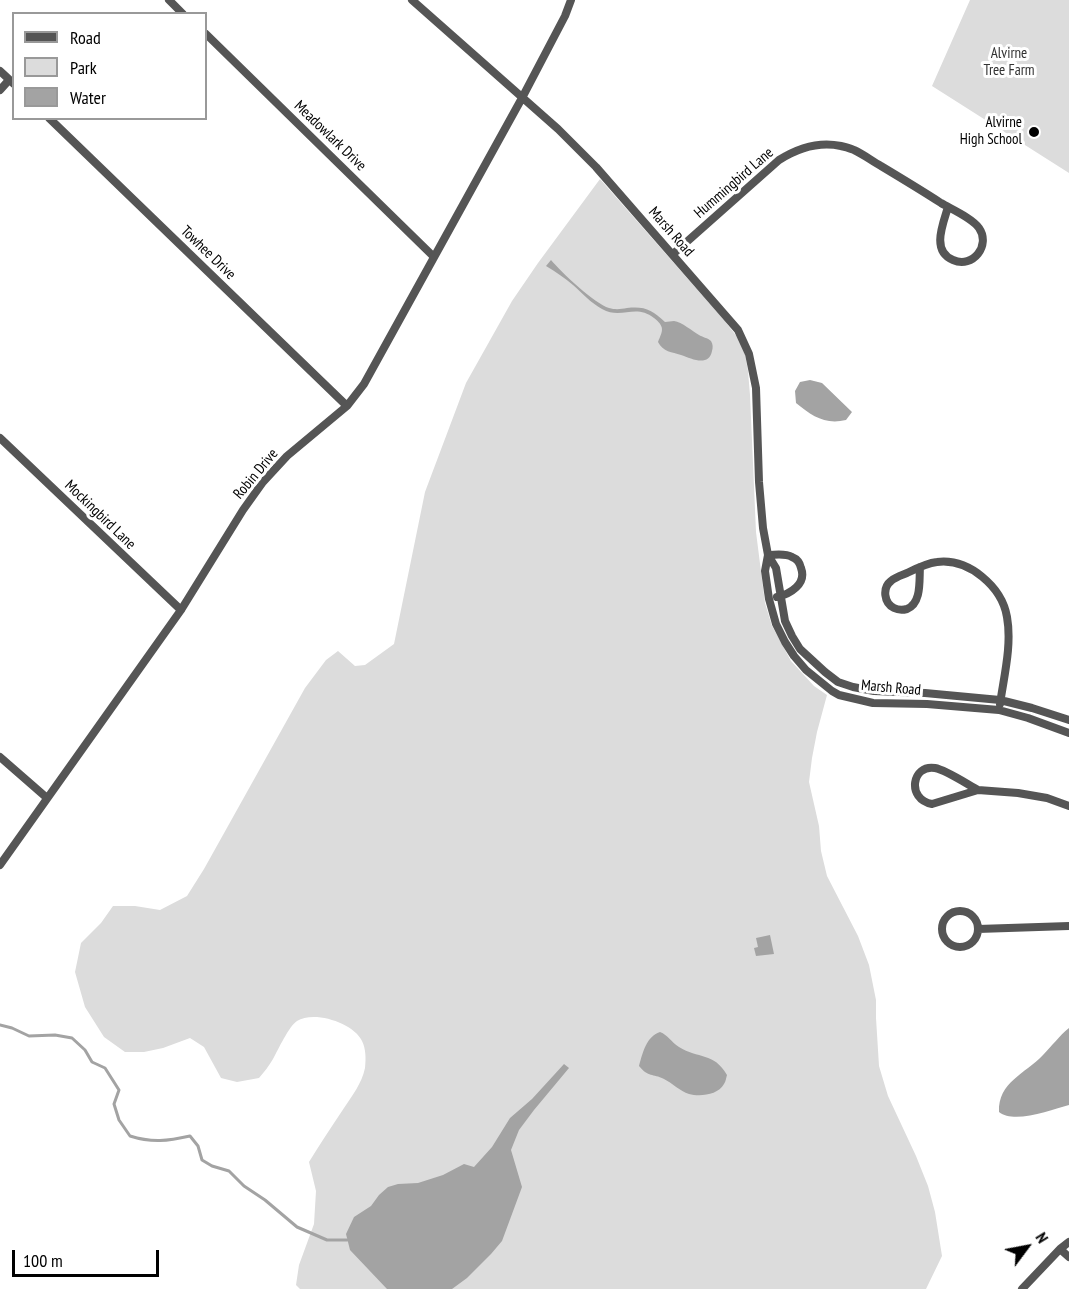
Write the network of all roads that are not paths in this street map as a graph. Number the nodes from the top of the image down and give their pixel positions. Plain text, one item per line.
1 (169, 0) edge
2 (412, 0) edge
3 (571, 0) edge
4 (181, 12) edge
5 (207, 35) edge
6 (0, 71) edge
7 (11, 82) edge
8 (0, 90) edge
9 (522, 98) junction
10 (51, 120) edge
11 (948, 207) junction
12 (673, 254) junction
13 (434, 257) junction
14 (348, 406) junction
15 (0, 438) edge
16 (768, 555) junction
17 (920, 567) junction
18 (780, 597) junction
19 (770, 599) junction
20 (181, 610) junction
21 (1000, 700) junction
22 (999, 710) junction
23 (1068, 716) edge
24 (1065, 731) edge
25 (0, 757) edge
26 (978, 790) junction
27 (47, 798) junction
28 (1069, 806) edge
29 (0, 865) edge
30 (1069, 926) edge
31 (978, 929) junction
32 (1069, 1242) edge
33 (1060, 1249) junction
34 (1069, 1257) edge
35 (1022, 1289) edge

1 - 4 street
2 - 9 street, Marsh Road
3 - 9 street, Robin Drive
5 - 13 street, Meadowlark Drive
6 - 7 street
7 - 8 street
9 - 12 street, Marsh Road
9 - 13 street, Robin Drive
10 - 14 street, Towhee Drive
11 - 11 street, Hummingbird Lane
11 - 12 street, Hummingbird Lane
12 - 16 street, Marsh Road
13 - 14 street, Robin Drive
14 - 20 street, Robin Drive
15 - 20 street, Mockingbird Lane
16 - 18 street, Marsh Road
16 - 18 street
16 - 19 street, Marsh Road
17 - 17 street
17 - 21 street
18 - 19 street
18 - 21 street, Marsh Road
19 - 22 street, Marsh Road
20 - 27 street, Robin Drive
21 - 22 street
21 - 23 street, Marsh Road
22 - 24 street, Marsh Road
23 - 24 street
25 - 27 street
26 - 26 street
26 - 28 street
27 - 29 street, Robin Drive
30 - 31 street
31 - 31 street
32 - 33 street
33 - 34 street
33 - 35 street

